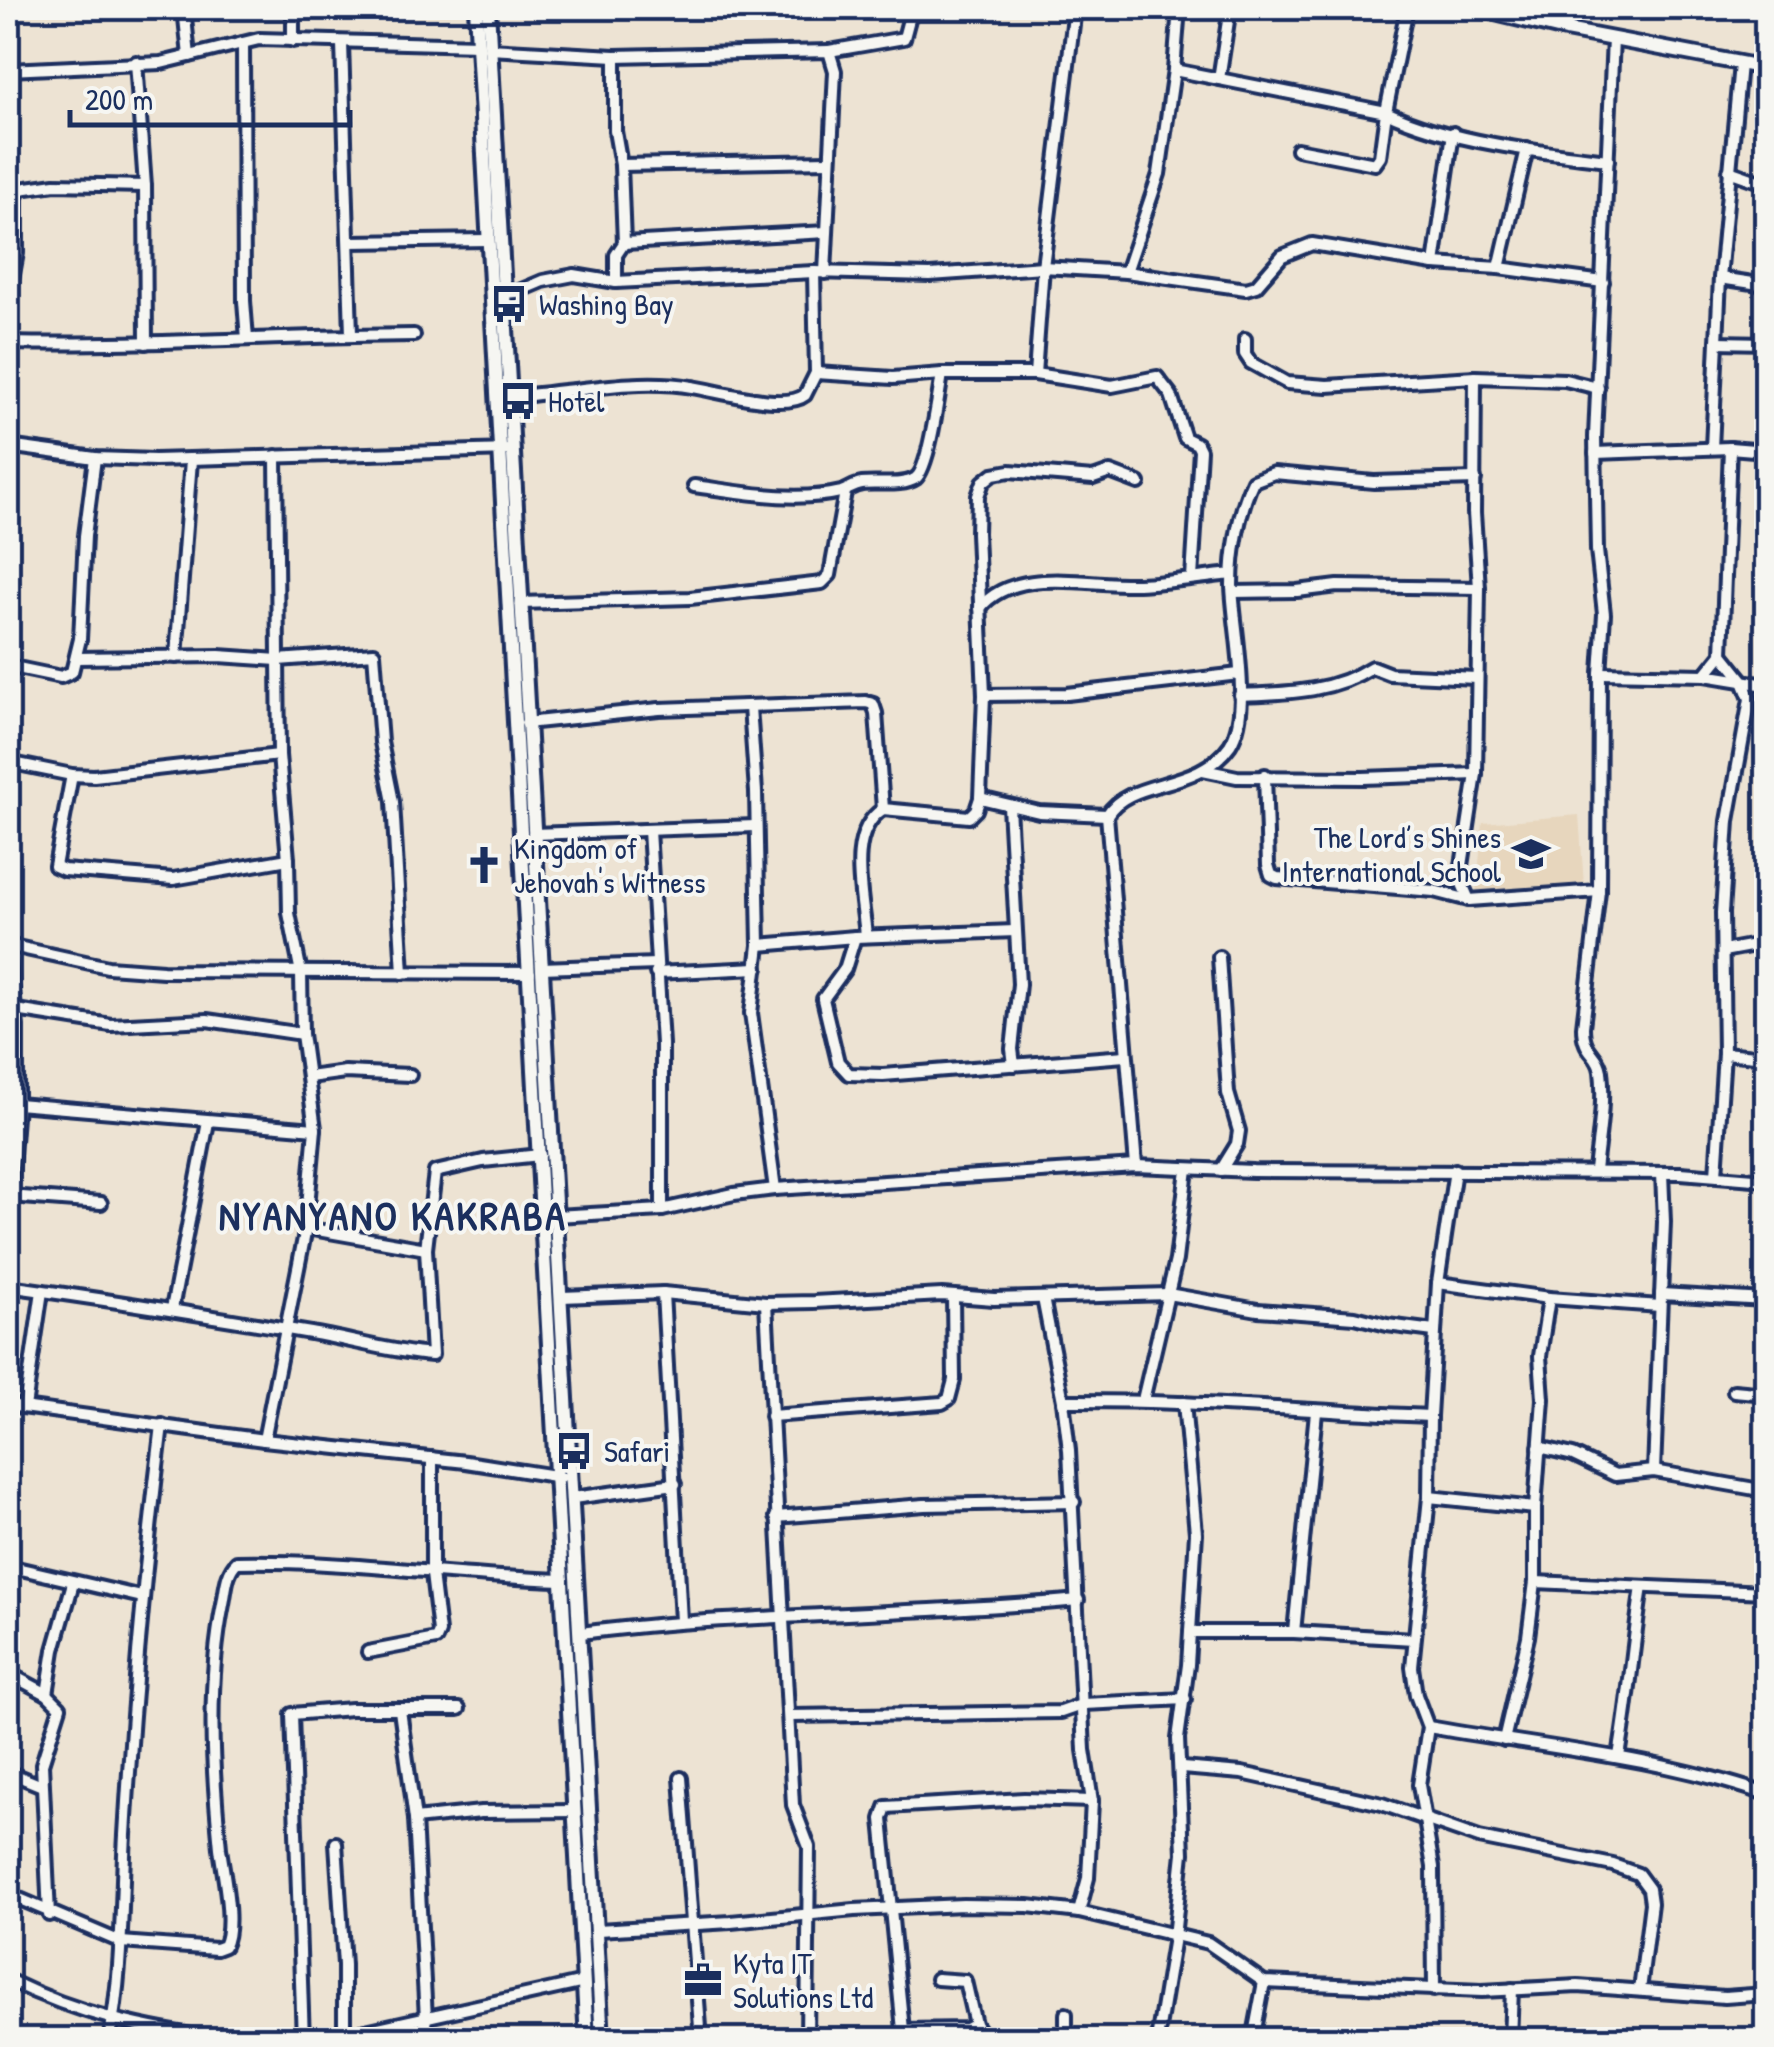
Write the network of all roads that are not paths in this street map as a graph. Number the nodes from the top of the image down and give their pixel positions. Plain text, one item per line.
1 (184, 8) edge
2 (293, 8) edge
3 (476, 8) edge
4 (488, 8) edge
5 (912, 8) edge
6 (1076, 8) edge
7 (1179, 8) edge
8 (1230, 8) edge
9 (1406, 8) edge
10 (1474, 8) edge
11 (1572, 8) edge
12 (1566, 30) junction
13 (1614, 39) junction
14 (293, 41) junction
15 (243, 42) junction
16 (342, 43) junction
17 (484, 47) junction
18 (828, 50) junction
19 (189, 56) junction
20 (616, 56) junction
21 (136, 62) junction
22 (1740, 64) junction
23 (1766, 68) edge
24 (8, 70) edge
25 (1174, 70) junction
26 (1219, 79) junction
27 (1386, 112) junction
28 (1453, 133) junction
29 (1297, 149) dead end
30 (1527, 149) junction
31 (829, 160) junction
32 (1608, 160) junction
33 (621, 165) junction
34 (1729, 171) junction
35 (1766, 184) edge
36 (144, 186) junction
37 (827, 232) junction
38 (488, 240) junction
39 (350, 242) junction
40 (624, 242) junction
41 (1434, 264) junction
42 (1043, 267) junction
43 (1499, 268) junction
44 (1126, 272) junction
45 (819, 273) junction
46 (1720, 278) junction
47 (616, 282) junction
48 (1603, 282) junction
49 (1766, 285) edge
50 (502, 293) junction
51 (8, 301) edge
52 (350, 334) junction
53 (414, 334) dead end
54 (247, 338) junction
55 (1246, 339) dead end
56 (1718, 342) junction
57 (8, 343) edge
58 (146, 343) junction
59 (1766, 343) edge
60 (816, 373) junction
61 (942, 374) junction
62 (1035, 374) junction
63 (1474, 377) junction
64 (1598, 388) junction
65 (508, 396) junction
66 (8, 446) edge
67 (1712, 448) junction
68 (1730, 448) junction
69 (505, 450) junction
70 (1766, 450) edge
71 (1595, 453) junction
72 (276, 456) junction
73 (95, 458) junction
74 (191, 460) junction
75 (1474, 479) junction
76 (1140, 482) dead end
77 (694, 486) dead end
78 (844, 492) junction
79 (1232, 574) junction
80 (1192, 578) junction
81 (980, 585) junction
82 (1479, 588) junction
83 (1232, 592) junction
84 (993, 593) junction
85 (520, 603) junction
86 (980, 608) junction
87 (1722, 654) junction
88 (176, 657) junction
89 (77, 658) junction
90 (278, 660) junction
91 (8, 666) edge
92 (1600, 673) junction
93 (1239, 674) junction
94 (1705, 676) junction
95 (1476, 678) junction
96 (1742, 679) junction
97 (1766, 688) edge
98 (984, 695) junction
99 (1240, 695) junction
100 (1750, 698) junction
101 (750, 707) junction
102 (526, 723) junction
103 (279, 755) junction
104 (8, 762) edge
105 (1202, 770) junction
106 (1476, 774) junction
107 (72, 775) junction
108 (1266, 775) junction
109 (980, 798) junction
110 (1009, 806) junction
111 (883, 809) junction
112 (1107, 815) junction
113 (755, 826) junction
114 (650, 830) junction
115 (533, 834) junction
116 (288, 859) junction
117 (1599, 890) junction
118 (1469, 900) junction
119 (1015, 930) junction
120 (860, 936) junction
121 (1766, 943) edge
122 (8, 945) edge
123 (759, 945) junction
124 (1723, 951) junction
125 (1220, 957) dead end
126 (656, 968) junction
127 (757, 968) junction
128 (535, 971) junction
129 (301, 973) junction
130 (402, 973) junction
131 (16, 1010) junction
132 (302, 1034) junction
133 (12, 1052) edge
134 (1724, 1053) junction
135 (1125, 1056) junction
136 (1766, 1057) edge
137 (1014, 1065) junction
138 (410, 1075) dead end
139 (310, 1076) junction
140 (17, 1104) junction
141 (208, 1122) junction
142 (315, 1130) junction
143 (540, 1155) junction
144 (1136, 1166) junction
145 (1187, 1169) junction
146 (1221, 1170) junction
147 (1455, 1170) junction
148 (1596, 1171) junction
149 (1662, 1173) junction
150 (1716, 1175) junction
151 (1766, 1180) edge
152 (776, 1189) junction
153 (10, 1196) edge
154 (101, 1204) dead end
155 (662, 1210) junction
156 (555, 1216) junction
157 (8, 1219) edge
158 (306, 1228) junction
159 (426, 1250) junction
160 (1438, 1282) junction
161 (8, 1286) edge
162 (42, 1291) junction
163 (663, 1293) junction
164 (1168, 1294) junction
165 (954, 1296) junction
166 (562, 1297) junction
167 (1043, 1298) junction
168 (1550, 1298) junction
169 (1660, 1300) junction
170 (1766, 1300) edge
171 (766, 1302) junction
172 (172, 1309) junction
173 (287, 1330) junction
174 (1434, 1331) junction
175 (1734, 1391) dead end
176 (1766, 1394) edge
177 (1143, 1400) junction
178 (1063, 1401) junction
179 (1184, 1403) junction
180 (8, 1406) edge
181 (25, 1408) junction
182 (1316, 1412) junction
183 (771, 1416) junction
184 (1430, 1416) junction
185 (162, 1425) junction
186 (264, 1440) junction
187 (1540, 1447) junction
188 (432, 1458) junction
189 (1654, 1470) junction
190 (566, 1478) junction
191 (675, 1484) junction
192 (1766, 1491) edge
193 (573, 1498) junction
194 (1429, 1498) junction
195 (1074, 1502) junction
196 (1535, 1508) junction
197 (776, 1517) junction
198 (8, 1566) edge
199 (432, 1574) junction
200 (563, 1580) junction
201 (1534, 1582) junction
202 (73, 1584) junction
203 (1642, 1588) junction
204 (1766, 1592) edge
205 (142, 1596) junction
206 (1078, 1600) junction
207 (781, 1616) junction
208 (681, 1621) junction
209 (1190, 1632) junction
210 (1294, 1632) junction
211 (581, 1633) junction
212 (1414, 1639) junction
213 (368, 1652) dead end
214 (8, 1673) edge
215 (47, 1694) junction
216 (1185, 1699) junction
217 (1084, 1704) junction
218 (458, 1709) dead end
219 (400, 1710) junction
220 (790, 1716) junction
221 (1428, 1727) junction
222 (1504, 1740) junction
223 (1619, 1756) junction
224 (1182, 1768) junction
225 (8, 1772) edge
226 (681, 1778) dead end
227 (42, 1786) junction
228 (1766, 1794) edge
229 (1092, 1801) junction
230 (575, 1811) junction
231 (415, 1819) junction
232 (1426, 1822) junction
233 (336, 1843) dead end
234 (8, 1894) edge
235 (893, 1908) junction
236 (1079, 1912) junction
237 (49, 1914) junction
238 (810, 1914) junction
239 (692, 1925) junction
240 (598, 1930) junction
241 (1174, 1937) junction
242 (121, 1942) junction
243 (937, 1979) dead end
244 (8, 1980) edge
245 (584, 1982) junction
246 (1264, 1982) junction
247 (1512, 1989) junction
248 (1434, 1990) junction
249 (1640, 1990) junction
250 (1766, 1994) edge
251 (1066, 2014) dead end
252 (426, 2018) junction
253 (113, 2021) junction
254 (975, 2024) junction
255 (904, 2035) edge
256 (344, 2038) edge
257 (109, 2040) edge
258 (225, 2040) edge
259 (303, 2040) edge
260 (325, 2040) edge
261 (424, 2040) edge
262 (587, 2040) edge
263 (602, 2040) edge
264 (701, 2040) edge
265 (808, 2040) edge
266 (986, 2040) edge
267 (1066, 2040) edge
268 (1157, 2040) edge
269 (1252, 2040) edge
270 (1510, 2040) edge

1 - 19 street
2 - 14 street
3 - 17 street
4 - 17 street
5 - 18 street
6 - 42 street
7 - 25 street
8 - 26 street
9 - 27 street
10 - 12 street
11 - 12 street
12 - 13 street
13 - 22 street
13 - 32 street
14 - 15 street
14 - 16 street
15 - 19 street
15 - 54 street
16 - 17 street
16 - 39 street
17 - 20 street
17 - 38 street
17 - 50 street
18 - 20 street
18 - 31 street
19 - 21 street
20 - 33 street
21 - 24 street
21 - 36 street
22 - 23 street
22 - 34 street
25 - 26 street
25 - 44 street
26 - 27 street
27 - 28 street
27 - 29 street
28 - 30 street
28 - 41 street
30 - 32 street
30 - 43 street
31 - 33 street
31 - 37 street
32 - 48 street
33 - 40 street
34 - 35 street
34 - 46 street
36 - 51 street
36 - 58 street
37 - 40 street
37 - 45 street
38 - 39 street
38 - 69 street
39 - 52 street
40 - 47 street
41 - 43 street
41 - 44 street
42 - 44 street
42 - 45 street
42 - 62 street
43 - 48 street
45 - 47 street
45 - 60 street
46 - 49 street
46 - 56 street
47 - 50 street
48 - 64 street
50 - 65 street
52 - 53 street
52 - 54 street
54 - 58 street
55 - 63 street
56 - 59 street
56 - 67 street
57 - 58 street
60 - 61 street
60 - 65 street
61 - 62 street
61 - 78 street
62 - 80 street
63 - 64 street
63 - 75 street
64 - 71 street
65 - 69 street
66 - 73 street
67 - 68 street
67 - 71 street
68 - 70 street
68 - 87 street
69 - 72 street
69 - 85 street
69 - 128 street
71 - 92 street
72 - 74 street
72 - 90 street
73 - 74 street
73 - 89 street
74 - 88 street
75 - 79 street
75 - 82 street
76 - 81 street
77 - 78 street
78 - 85 street
79 - 80 street
79 - 83 street
80 - 84 street
81 - 84 street
81 - 86 street
82 - 83 street
82 - 95 street
83 - 93 street
84 - 86 street
85 - 102 street
86 - 98 street
87 - 94 street
87 - 96 street
88 - 89 street
88 - 90 street
89 - 91 street
90 - 103 street
90 - 130 street
92 - 94 street
92 - 117 street
93 - 98 street
93 - 99 street
94 - 96 street
95 - 99 street
95 - 106 street
96 - 97 street
96 - 100 street
97 - 100 street
98 - 109 street
99 - 105 street
100 - 124 street
101 - 102 street
101 - 111 street
101 - 113 street
102 - 115 street
103 - 107 street
103 - 116 street
104 - 107 street
105 - 108 street
105 - 112 street
106 - 108 street
106 - 118 street
107 - 116 street
108 - 118 street
109 - 110 street
109 - 111 street
110 - 112 street
110 - 119 street
111 - 120 street
112 - 135 street
113 - 114 street
113 - 123 street
114 - 115 street
114 - 126 street
115 - 128 street
116 - 129 street
117 - 118 street
117 - 148 street
119 - 120 street
119 - 137 street
120 - 123 street
120 - 137 street
121 - 124 street
122 - 129 street
122 - 131 street
123 - 127 street
124 - 134 street
125 - 146 street
126 - 127 street
126 - 128 street
126 - 155 street
127 - 152 street
128 - 130 street
128 - 143 street
128 - 156 street
129 - 130 street
129 - 132 street
131 - 132 street
131 - 133 street
132 - 139 street
133 - 140 street
134 - 136 street
134 - 150 street
135 - 137 street
135 - 144 street
138 - 139 street
139 - 142 street
140 - 141 street
140 - 153 street
141 - 142 street
141 - 172 street
142 - 158 street
143 - 159 street
143 - 190 street
144 - 145 street
144 - 152 street
145 - 146 street
145 - 164 street
146 - 147 street
147 - 148 street
147 - 160 street
148 - 149 street
149 - 150 street
149 - 169 street
150 - 151 street
152 - 155 street
153 - 154 street
153 - 157 street
155 - 156 street
156 - 166 street
158 - 159 street
158 - 173 street
159 - 173 street
160 - 168 street
160 - 174 street
161 - 162 street
162 - 172 street
162 - 181 street
163 - 166 street
163 - 171 street
163 - 191 street
164 - 167 street
164 - 174 street
164 - 177 street
165 - 167 street
165 - 171 street
165 - 183 street
166 - 190 street
167 - 178 street
168 - 169 street
168 - 187 street
169 - 170 street
169 - 189 street
171 - 183 street
172 - 173 street
173 - 186 street
174 - 184 street
175 - 176 street
177 - 178 street
177 - 179 street
178 - 195 street
179 - 182 street
179 - 209 street
180 - 181 street
181 - 185 street
182 - 184 street
182 - 210 street
183 - 197 street
184 - 194 street
185 - 186 street
185 - 205 street
186 - 188 street
187 - 189 street
187 - 196 street
188 - 190 street
188 - 199 street
189 - 192 street
190 - 193 street
190 - 200 street
191 - 193 street
191 - 208 street
193 - 211 street
194 - 196 street
194 - 212 street
195 - 197 street
195 - 206 street
196 - 201 street
197 - 207 street
198 - 202 street
199 - 200 street
199 - 213 street
199 - 242 street
200 - 230 street
201 - 203 street
201 - 222 street
202 - 205 street
202 - 215 street
203 - 204 street
203 - 223 street
205 - 242 street
206 - 207 street
206 - 217 street
207 - 208 street
207 - 220 street
208 - 211 street
209 - 210 street
209 - 216 street
210 - 212 street
211 - 240 street
212 - 221 street
214 - 215 street
215 - 227 street
216 - 217 street
216 - 224 street
217 - 220 street
217 - 229 street
218 - 219 street
219 - 231 street
219 - 259 street
220 - 238 street
221 - 222 street
221 - 232 street
222 - 223 street
223 - 228 street
224 - 232 street
224 - 241 street
225 - 227 street
226 - 239 street
227 - 237 street
229 - 235 street
229 - 236 street
230 - 231 street
230 - 245 street
231 - 252 street
232 - 248 street
232 - 249 street
233 - 256 street
234 - 237 street
235 - 236 street
235 - 238 street
235 - 255 street
236 - 241 street
237 - 242 street
238 - 239 street
238 - 265 street
239 - 240 street
239 - 264 street
240 - 263 street
241 - 246 street
241 - 268 street
242 - 253 street
243 - 254 street
244 - 253 street
245 - 252 street
245 - 262 street
246 - 248 street
246 - 269 street
247 - 248 street
247 - 249 street
247 - 270 street
249 - 250 street
251 - 267 street
252 - 256 street
252 - 261 street
253 - 257 street
253 - 258 street
254 - 255 street
254 - 266 street
256 - 260 street

